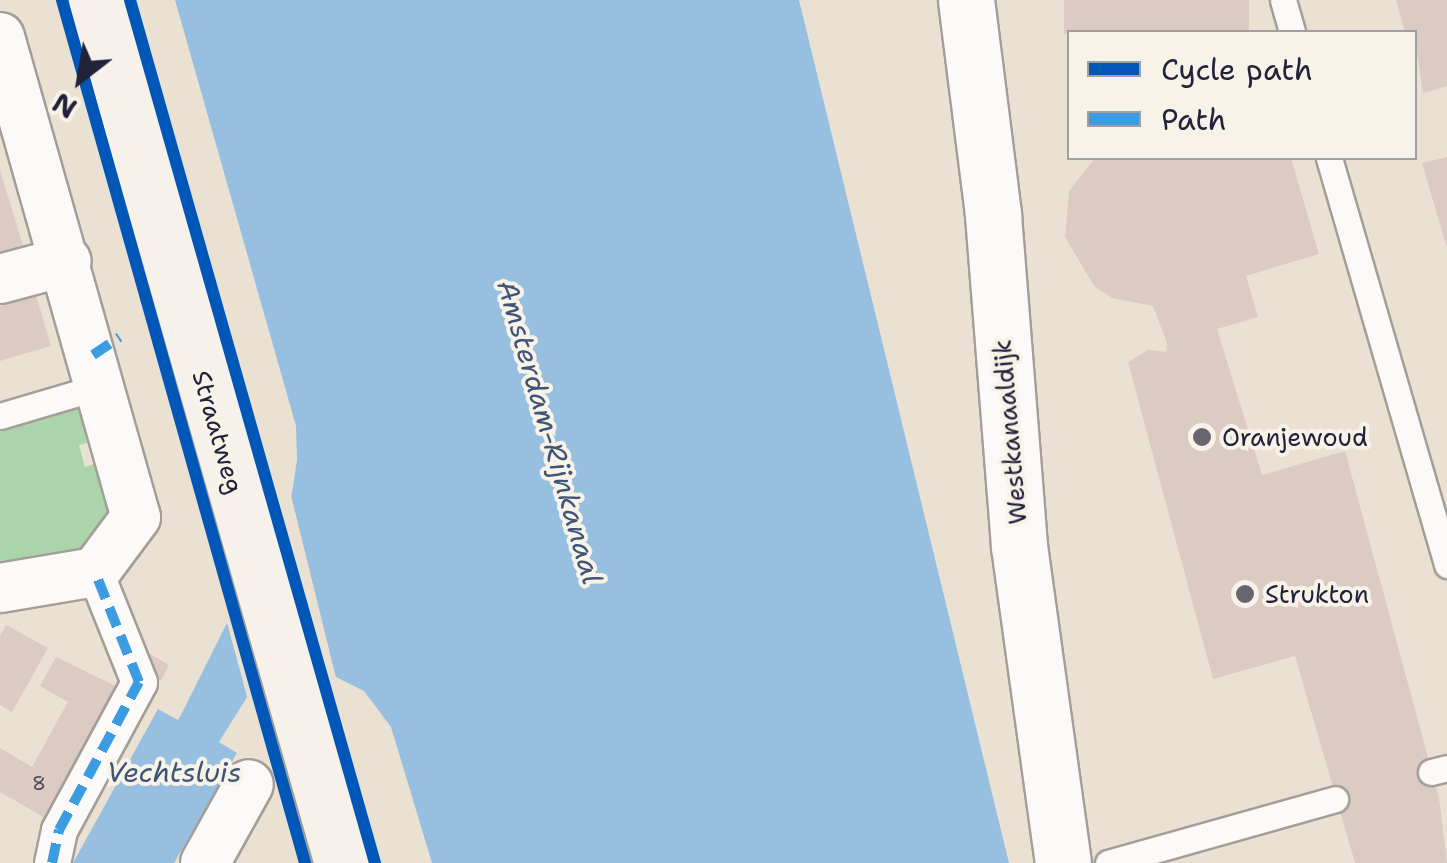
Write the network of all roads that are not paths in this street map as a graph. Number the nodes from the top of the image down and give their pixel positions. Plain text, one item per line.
1 (96, 0) edge
2 (966, 0) edge
3 (1283, 0) edge
4 (1291, 30) edge
5 (0, 37) edge
6 (1329, 160) edge
7 (67, 262) junction
8 (0, 279) edge
9 (98, 370) junction
10 (0, 416) edge
11 (1447, 565) edge
12 (94, 572) junction
13 (0, 588) edge
14 (249, 784) dead end
15 (1335, 799) dead end
16 (52, 863) edge
17 (205, 863) edge
18 (342, 863) edge
19 (1063, 863) edge
20 (1108, 863) edge

1 - 18 main road, Straatweg
2 - 19 street, Westkanaaldijk
3 - 4 lane
5 - 7 street
6 - 11 lane
7 - 8 street
7 - 9 street
9 - 10 lane
9 - 12 street
12 - 13 street
12 - 16 street
14 - 17 street
15 - 20 lane

